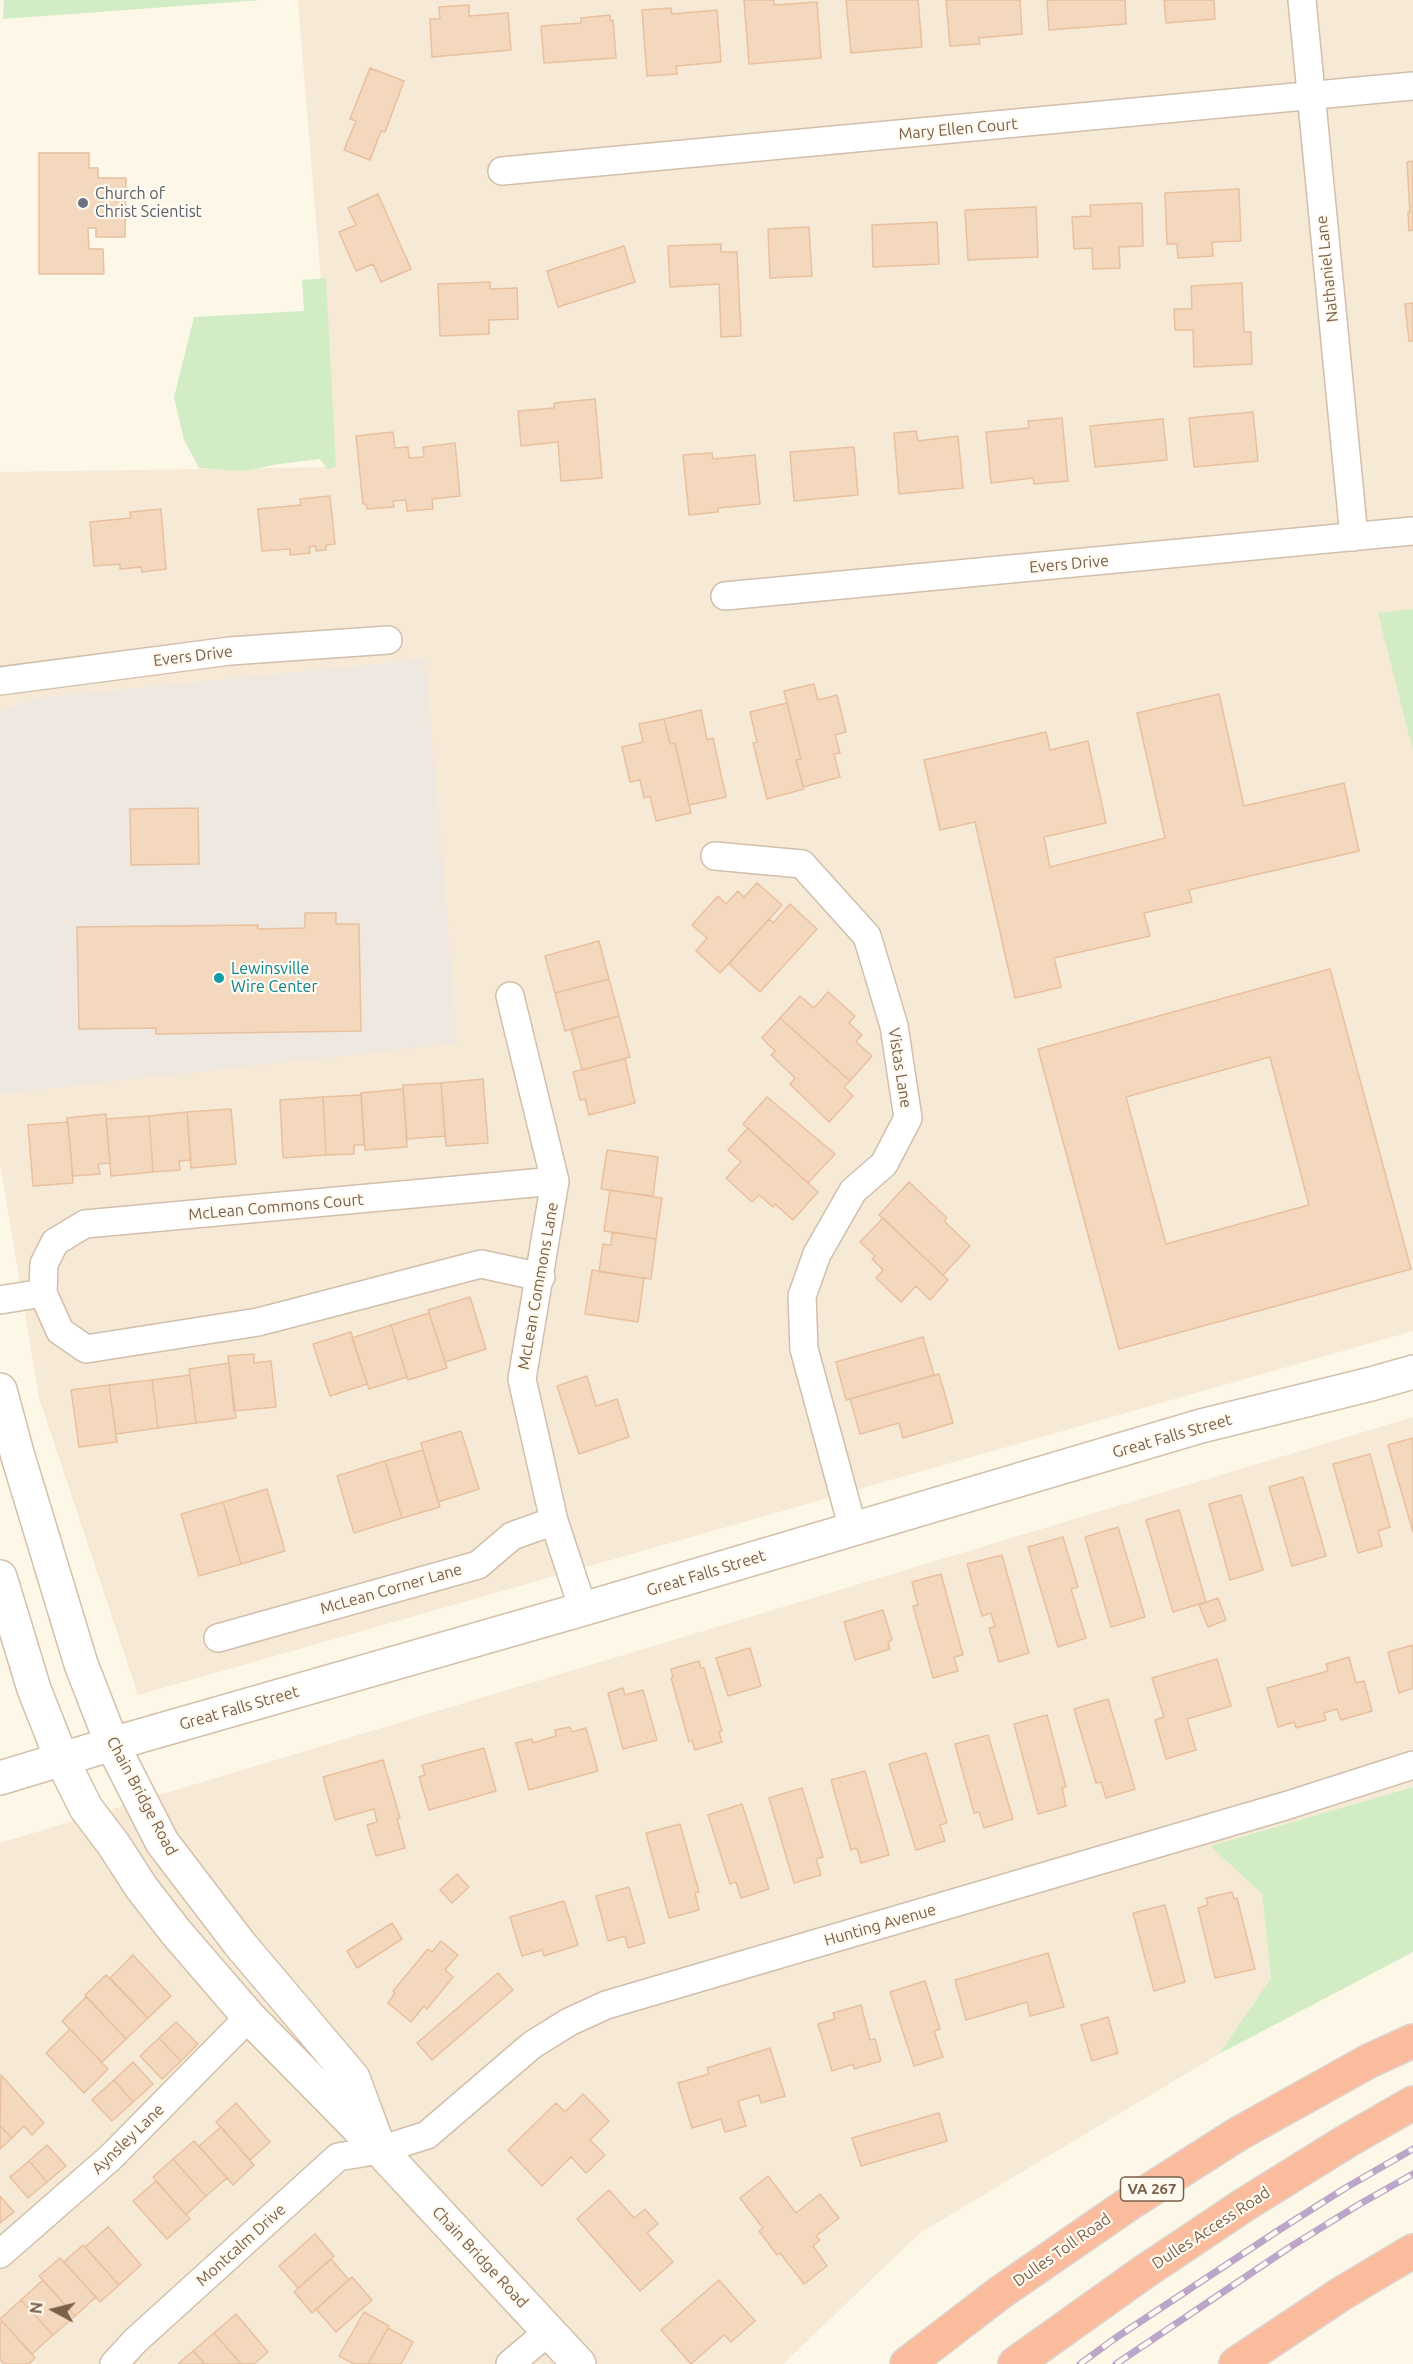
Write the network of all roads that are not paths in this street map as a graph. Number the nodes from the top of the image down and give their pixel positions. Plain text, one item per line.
1 (1302, 0) edge
2 (1413, 86) edge
3 (1310, 96) junction
4 (502, 171) dead end
5 (1413, 531) edge
6 (1354, 537) junction
7 (725, 596) dead end
8 (388, 640) dead end
9 (0, 681) edge
10 (716, 856) dead end
11 (510, 996) dead end
12 (555, 1181) junction
13 (541, 1277) junction
14 (43, 1293) junction
15 (0, 1300) edge
16 (1413, 1372) edge
17 (0, 1390) edge
18 (554, 1521) junction
19 (853, 1529) junction
20 (0, 1577) edge
21 (584, 1610) junction
22 (218, 1638) dead end
23 (112, 1744) junction
24 (62, 1760) junction
25 (1413, 1765) edge
26 (0, 1778) edge
27 (249, 2017) junction
28 (1413, 2041) edge
29 (1413, 2103) edge
30 (380, 2150) junction
31 (1413, 2251) edge
32 (0, 2254) edge
33 (549, 2331) junction
34 (114, 2364) edge
35 (510, 2364) edge
36 (579, 2364) edge
37 (907, 2364) edge
38 (1015, 2364) edge
39 (1236, 2364) edge

1 - 3 street, Nathaniel Lane
2 - 3 street, Mary Ellen Court
3 - 4 street, Mary Ellen Court
3 - 6 street, Nathaniel Lane
5 - 6 street, Evers Drive
6 - 7 street, Evers Drive
8 - 9 street, Evers Drive
10 - 19 street, Vistas Lane
11 - 12 street, McLean Commons Lane
12 - 13 street, McLean Commons Lane
12 - 14 street, McLean Commons Court
13 - 14 street, McLean Commons Court
13 - 18 street, McLean Commons Lane
14 - 15 street
16 - 19 main road, Great Falls Street
17 - 23 main road, Chain Bridge Road
18 - 21 street, McLean Commons Lane
18 - 22 street, McLean Corner Lane
19 - 21 main road, Great Falls Street
20 - 24 main road, Chain Bridge Road
21 - 23 main road, Great Falls Street
23 - 24 main road, Great Falls Street
23 - 30 main road, Chain Bridge Road
24 - 26 main road, Great Falls Street
24 - 27 main road, Chain Bridge Road
25 - 30 street, Hunting Avenue
27 - 30 main road, Chain Bridge Road
27 - 32 street, Aynsley Lane
28 - 37 highway, Dulles Toll Road / VA 267
29 - 38 highway, Dulles Access Road
30 - 33 main road, Chain Bridge Road
30 - 34 street, Montcalm Drive
31 - 39 highway
33 - 35 street
33 - 36 main road, Chain Bridge Road

